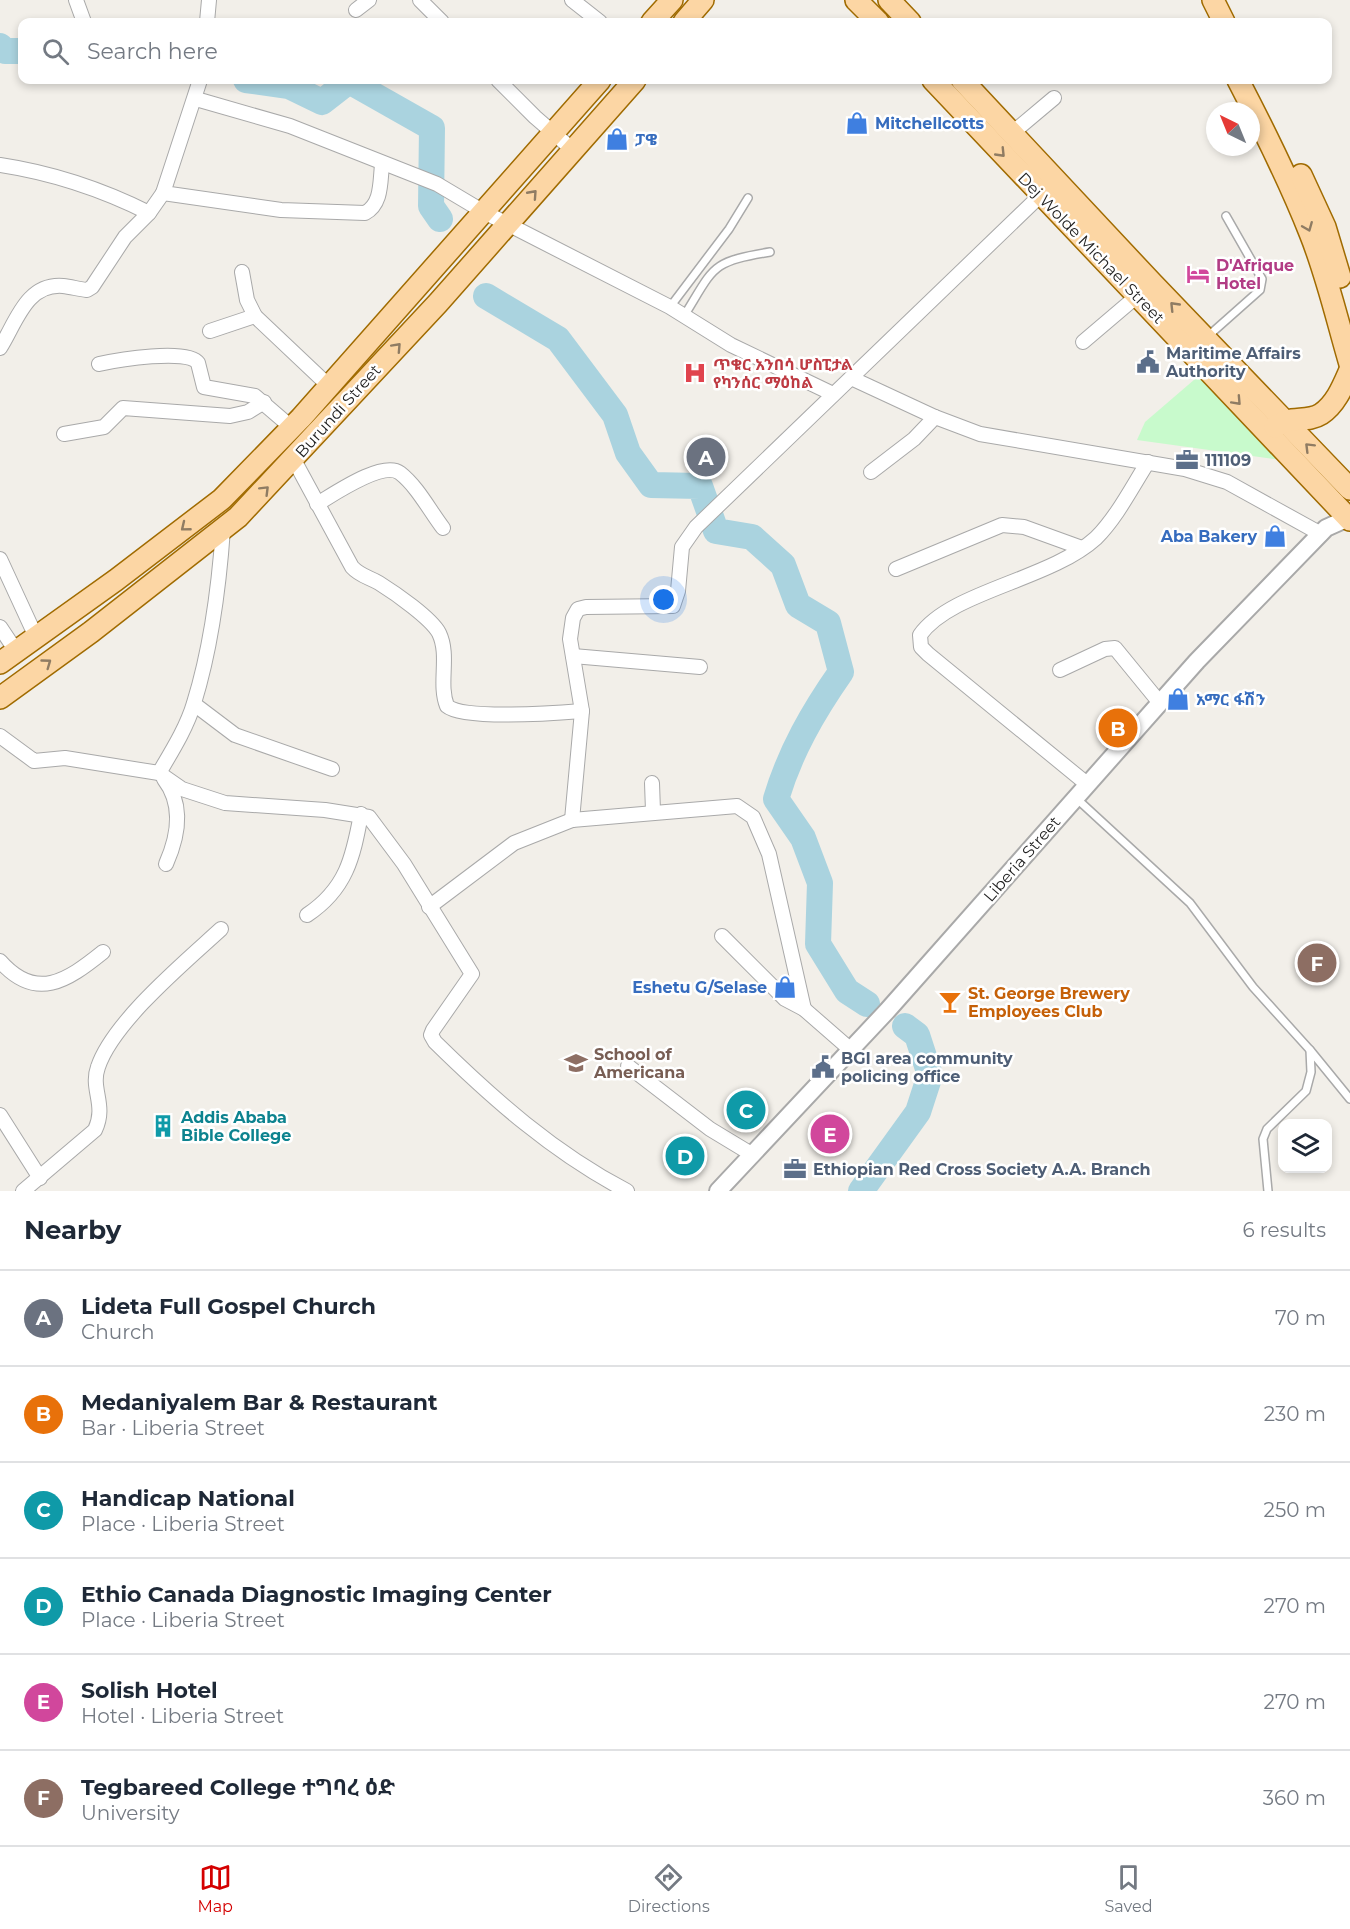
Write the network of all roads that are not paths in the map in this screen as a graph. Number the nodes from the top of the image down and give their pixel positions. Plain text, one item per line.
1 (91, 0) edge
2 (209, 0) edge
3 (369, 0) edge
4 (420, 0) edge
5 (572, 0) edge
6 (672, 0) edge
7 (703, 0) edge
8 (856, 0) edge
9 (888, 0) edge
10 (1198, 0) edge
11 (1212, 0) edge
12 (76, 1) edge
13 (356, 10) dead end
14 (82, 18) edge
15 (207, 18) edge
16 (438, 18) edge
17 (595, 18) edge
18 (656, 18) edge
19 (687, 18) edge
20 (874, 18) edge
21 (906, 18) edge
22 (1207, 18) edge
23 (1222, 18) edge
24 (199, 84) edge
25 (502, 84) edge
26 (596, 84) edge
27 (631, 84) edge
28 (937, 84) edge
29 (966, 84) edge
30 (1240, 84) edge
31 (1255, 84) edge
32 (196, 99) junction
33 (1054, 99) dead end
34 (553, 133) junction
35 (1011, 134) junction
36 (573, 150) junction
37 (0, 165) edge
38 (382, 165) junction
39 (1289, 165) junction
40 (1048, 188) junction
41 (163, 193) junction
42 (748, 198) dead end
43 (484, 212) junction
44 (149, 213) junction
45 (1226, 216) dead end
46 (507, 223) junction
47 (770, 252) dead end
48 (242, 272) dead end
49 (1145, 290) junction
50 (670, 307) junction
51 (1350, 312) edge
52 (255, 316) junction
53 (684, 316) junction
54 (210, 331) dead end
55 (1205, 339) junction
56 (1083, 342) dead end
57 (0, 348) edge
58 (360, 350) junction
59 (99, 364) dead end
60 (1350, 364) edge
61 (379, 366) junction
62 (1350, 370) edge
63 (851, 378) junction
64 (328, 386) junction
65 (833, 393) junction
66 (264, 402) junction
67 (935, 417) junction
68 (291, 427) junction
69 (1275, 427) junction
70 (64, 434) dead end
71 (294, 460) junction
72 (1148, 462) junction
73 (1350, 462) edge
74 (871, 472) dead end
75 (222, 499) junction
76 (316, 504) junction
77 (1346, 505) edge
78 (231, 523) junction
79 (443, 528) dead end
80 (1324, 531) junction
81 (1082, 548) junction
82 (0, 558) edge
83 (896, 569) dead end
84 (75, 610) junction
85 (0, 627) edge
86 (91, 632) junction
87 (36, 637) junction
88 (573, 656) junction
89 (8, 657) edge
90 (700, 667) dead end
91 (1060, 670) dead end
92 (0, 698) edge
93 (1160, 703) junction
94 (194, 704) junction
95 (582, 711) junction
96 (0, 736) edge
97 (332, 769) dead end
98 (159, 773) junction
99 (652, 783) dead end
100 (1088, 784) junction
101 (1076, 798) junction
102 (653, 811) junction
103 (361, 814) junction
104 (572, 820) junction
105 (166, 864) dead end
106 (429, 907) junction
107 (307, 915) dead end
108 (221, 929) dead end
109 (722, 936) dead end
110 (103, 952) dead end
111 (0, 962) edge
112 (804, 1009) junction
113 (851, 1050) junction
114 (1310, 1050) junction
115 (628, 1066) dead end
116 (1350, 1099) edge
117 (0, 1114) edge
118 (753, 1155) junction
119 (40, 1178) junction
120 (23, 1191) edge
121 (627, 1191) edge
122 (718, 1191) edge
123 (1268, 1191) edge

1 - 12 street
2 - 15 street
3 - 13 street
4 - 16 street
5 - 17 street
6 - 18 main road
7 - 19 main road
8 - 20 main road
9 - 21 main road
10 - 22 main road
11 - 23 main road
12 - 14 street
24 - 32 street
25 - 34 street
26 - 34 main road, Burundi Street
27 - 36 main road, Burundi Street
28 -> 40 main road, Dej Wolde Michael Street
29 - 35 main road, Dej Wolde Michael Street
30 - 39 main road
31 - 39 main road
32 - 38 street
32 - 41 street
33 - 35 street
34 - 36 street
34 - 43 main road, Burundi Street
35 - 40 main road, Dej Wolde Michael Street
46 -> 36 main road, Burundi Street
37 - 44 street
38 - 41 street
38 - 43 street
39 - 51 main road
39 -> 60 main road
40 - 49 main road, Dej Wolde Michael Street
40 - 63 street
41 - 44 street
42 - 50 lane
43 - 46 street
43 - 58 main road, Burundi Street
44 - 57 street
45 - 55 lane
46 - 50 street
61 -> 46 main road, Burundi Street
47 - 53 lane
48 - 52 street
55 -> 49 main road, Dej Wolde Michael Street
49 - 56 street
49 -> 69 main road, Dej Wolde Michael Street
50 - 53 street
52 - 54 street
52 - 64 street
53 - 65 street
55 - 69 main road, Dej Wolde Michael Street
58 - 61 main road
58 - 64 main road, Burundi Street
59 - 66 street
61 - 71 main road, Burundi Street
62 - 69 main road
63 - 65 street
63 - 67 street
64 - 68 main road, Burundi Street
65 - 88 street
66 - 68 street
66 - 70 street
67 - 72 street
67 - 74 street
68 - 75 main road, Burundi Street
69 - 77 main road, Dej Wolde Michael Street
71 - 76 street
78 -> 71 main road, Burundi Street
72 - 80 street
72 - 81 street
73 - 77 main road
75 - 78 main road
75 -> 84 main road, Burundi Street
76 - 79 street
76 - 95 street
77 - 80 street, Liberia Street
78 - 86 main road, Burundi Street
78 - 94 street
80 - 93 street, Liberia Street
81 - 83 street
81 - 100 street
82 - 87 street
84 - 86 main road
84 - 87 main road, Burundi Street
85 - 89 street
92 -> 86 main road, Burundi Street
87 - 89 main road, Burundi Street
88 - 90 street
88 - 95 street
91 - 93 street
93 - 100 street, Liberia Street
94 - 97 street
94 - 98 street
95 - 104 street
96 - 98 street
98 - 103 street
98 - 105 street
99 - 102 street
100 - 101 street, Liberia Street
101 - 113 street, Liberia Street
101 - 114 lane
102 - 104 street
102 - 112 street
103 - 106 street
103 - 107 street
104 - 106 street
106 - 121 street
108 - 119 street
109 - 112 street
110 - 111 street
112 - 113 street
113 - 118 street, Liberia Street
114 - 116 lane
114 - 123 lane
115 - 118 street
117 - 119 street
118 - 122 street, Liberia Street
119 - 120 street

